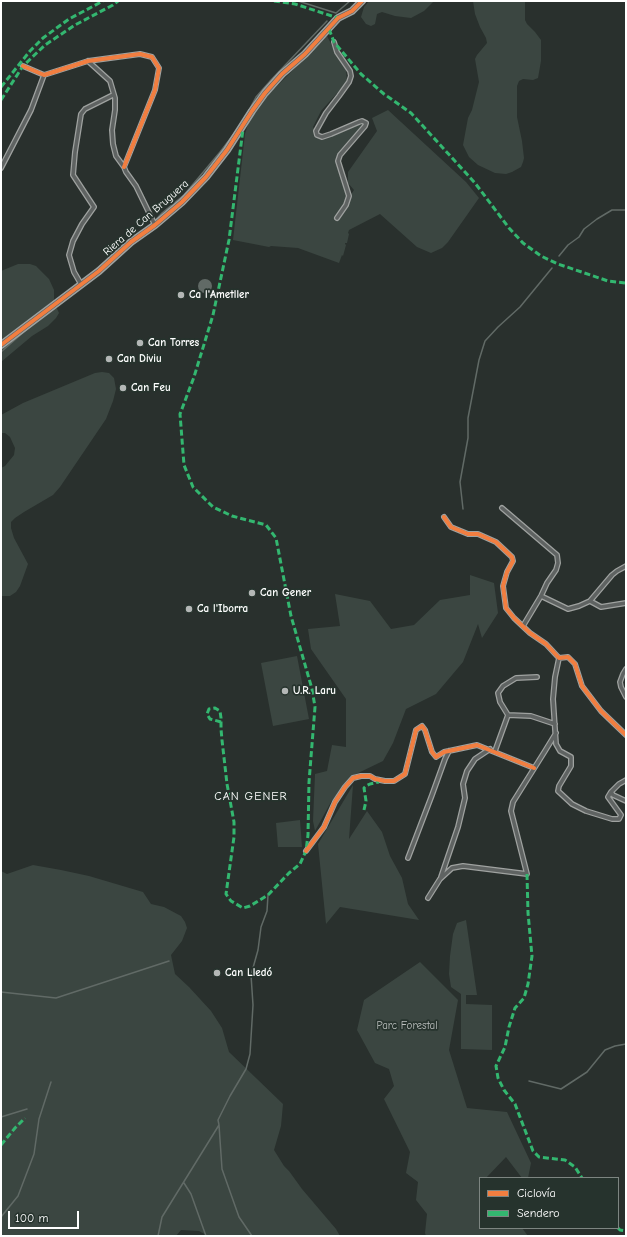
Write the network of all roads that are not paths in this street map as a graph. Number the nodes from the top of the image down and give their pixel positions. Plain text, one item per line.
1 (362, 1) edge
2 (334, 42) dead end
3 (88, 61) junction
4 (23, 66) dead end
5 (44, 75) junction
6 (113, 95) junction
7 (124, 167) junction
8 (1, 168) edge
9 (336, 218) dead end
10 (155, 225) junction
11 (81, 284) junction
12 (1, 345) edge
13 (502, 508) dead end
14 (444, 517) dead end
15 (626, 566) edge
16 (542, 596) junction
17 (590, 601) junction
18 (626, 603) edge
19 (523, 626) junction
20 (559, 658) junction
21 (626, 669) edge
22 (537, 677) dead end
23 (626, 697) edge
24 (508, 715) junction
25 (555, 724) junction
26 (556, 732) junction
27 (626, 735) edge
28 (490, 749) junction
29 (449, 751) junction
30 (495, 751) junction
31 (534, 768) junction
32 (626, 780) edge
33 (611, 792) junction
34 (626, 801) edge
35 (306, 851) dead end
36 (408, 858) dead end
37 (440, 879) junction
38 (428, 898) dead end

1 - 10 street, Riera de Can Bruguera
2 - 9 street
3 - 5 street
3 - 6 street
3 - 7 street
4 - 5 street
5 - 8 street
6 - 7 street
6 - 11 street
7 - 10 street
10 - 11 street, Riera de Can Bruguera
11 - 12 street, Riera de Can Bruguera
13 - 16 street
14 - 19 street
15 - 17 street
16 - 17 street
16 - 19 street
17 - 18 street
19 - 20 street
20 - 25 street
20 - 27 street
21 - 23 street
22 - 24 street
24 - 25 street
24 - 30 street
25 - 26 street
26 - 31 street
26 - 33 street
28 - 29 street
28 - 30 street
28 - 37 street
29 - 35 street
29 - 36 street
30 - 31 street
31 - 37 street
32 - 33 street
33 - 34 street
37 - 38 street

